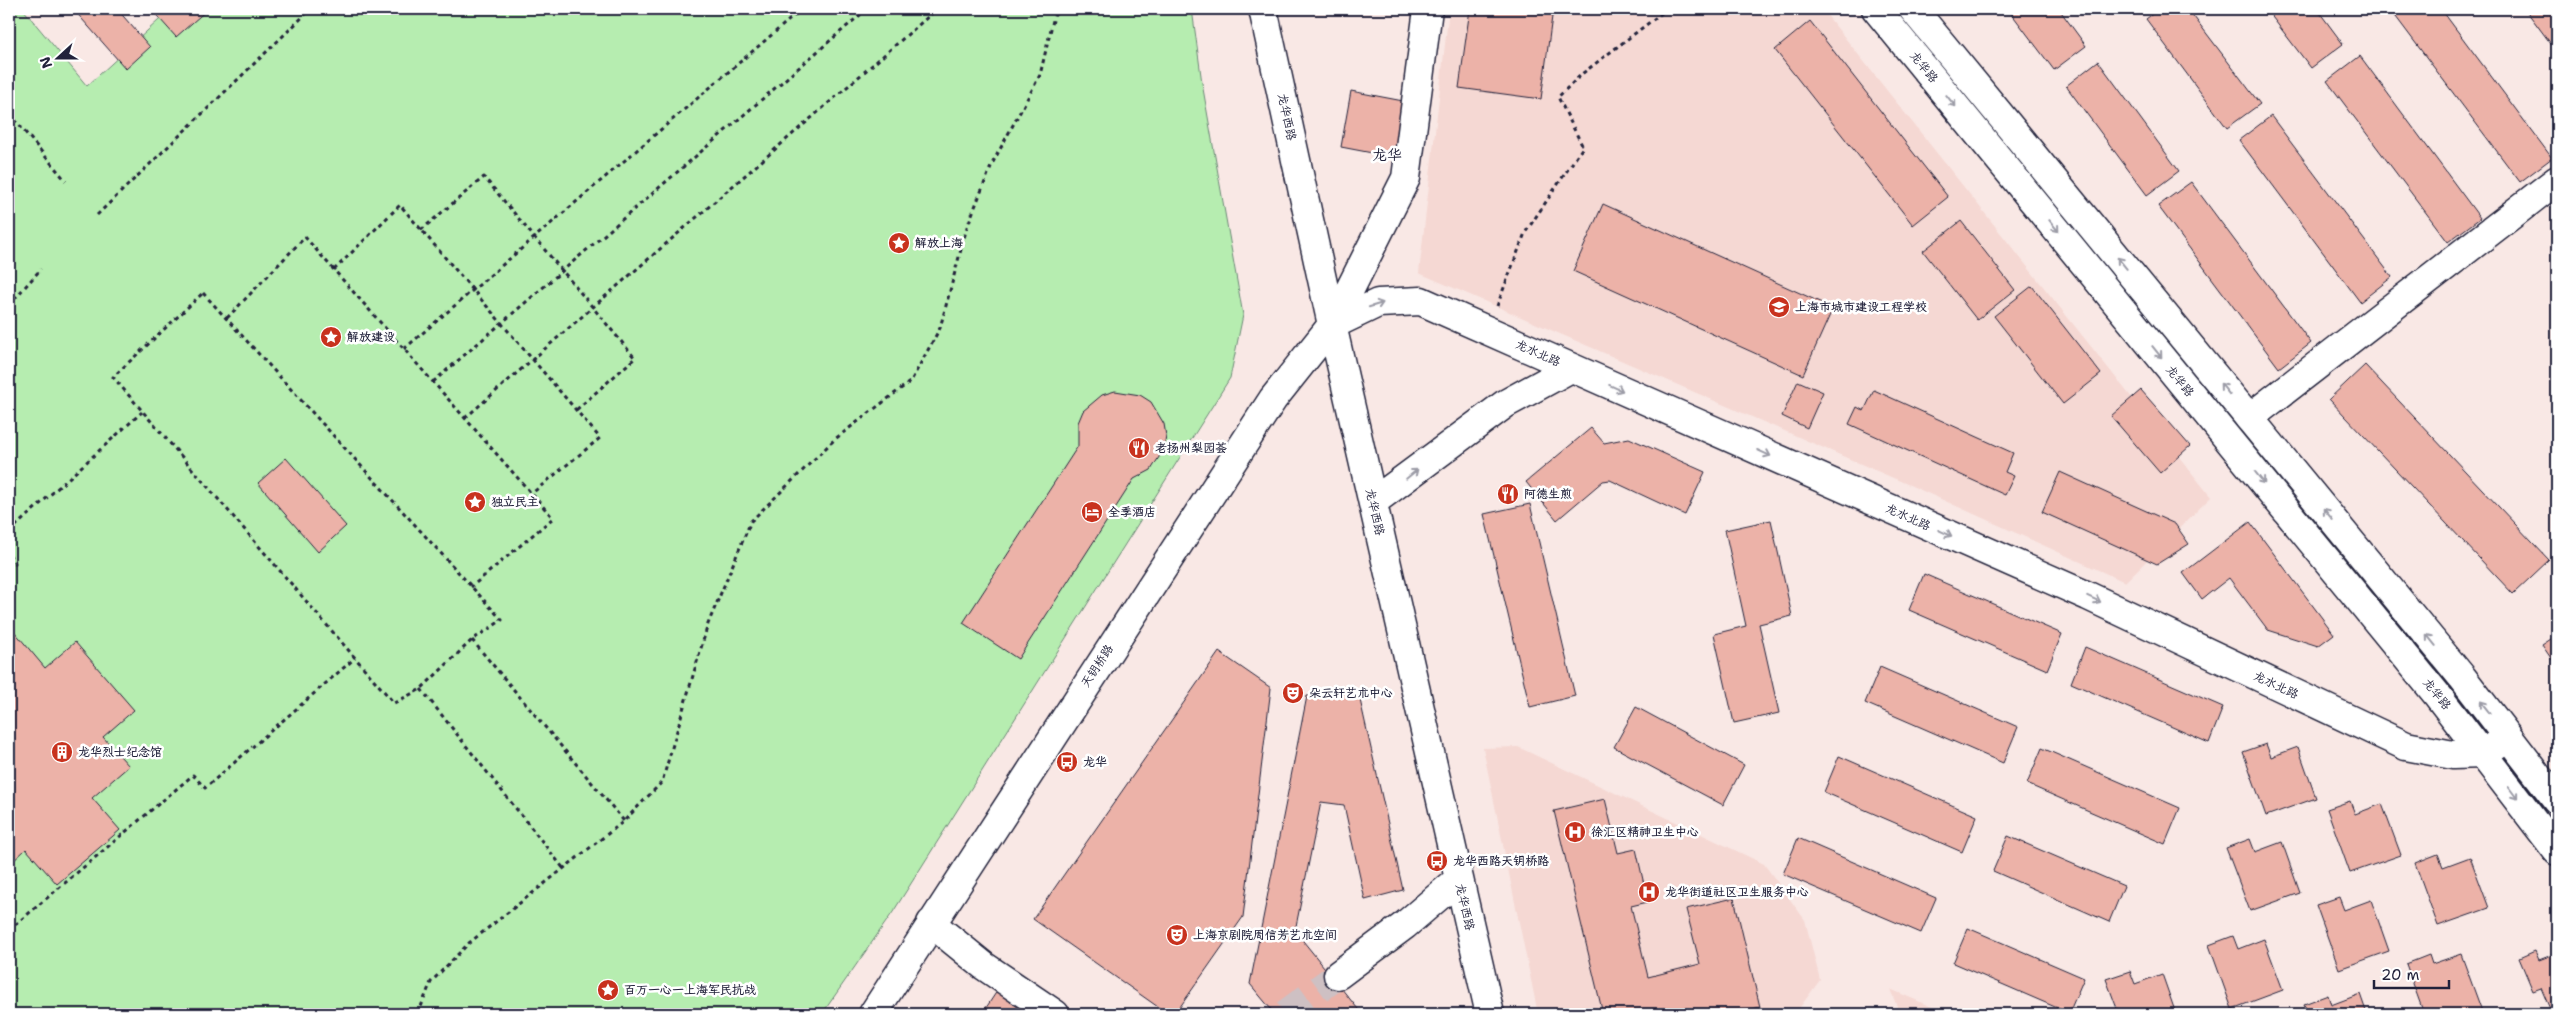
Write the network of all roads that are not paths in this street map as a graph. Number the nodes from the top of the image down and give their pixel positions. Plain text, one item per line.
1 (1263, 9) edge
2 (1428, 9) edge
3 (1876, 9) edge
4 (1913, 9) edge
5 (2557, 180) edge
6 (1332, 325) junction
7 (1571, 368) junction
8 (2249, 418) junction
9 (1373, 502) junction
10 (2508, 737) junction
11 (2483, 754) junction
12 (2557, 800) edge
13 (2557, 851) edge
14 (1459, 879) junction
15 (930, 923) junction
16 (1338, 975) tunnel mouth
17 (873, 1014) edge
18 (1055, 1014) edge
19 (1490, 1014) edge

1 - 6 street, 龙华西路
2 - 6 street
3 -> 11 street, 龙华路
8 -> 4 street
5 - 8 street
6 -> 7 street, 龙水北路
6 - 9 street, 龙华西路
6 - 15 street, 天钥桥路
9 -> 7 street
7 -> 11 street, 龙水北路
10 -> 8 street
9 - 14 street, 龙华西路
10 - 11 street
10 - 12 street
11 -> 13 street
14 - 16 street
14 - 19 street, 龙华西路
15 - 17 street, 天钥桥路
15 - 18 street

